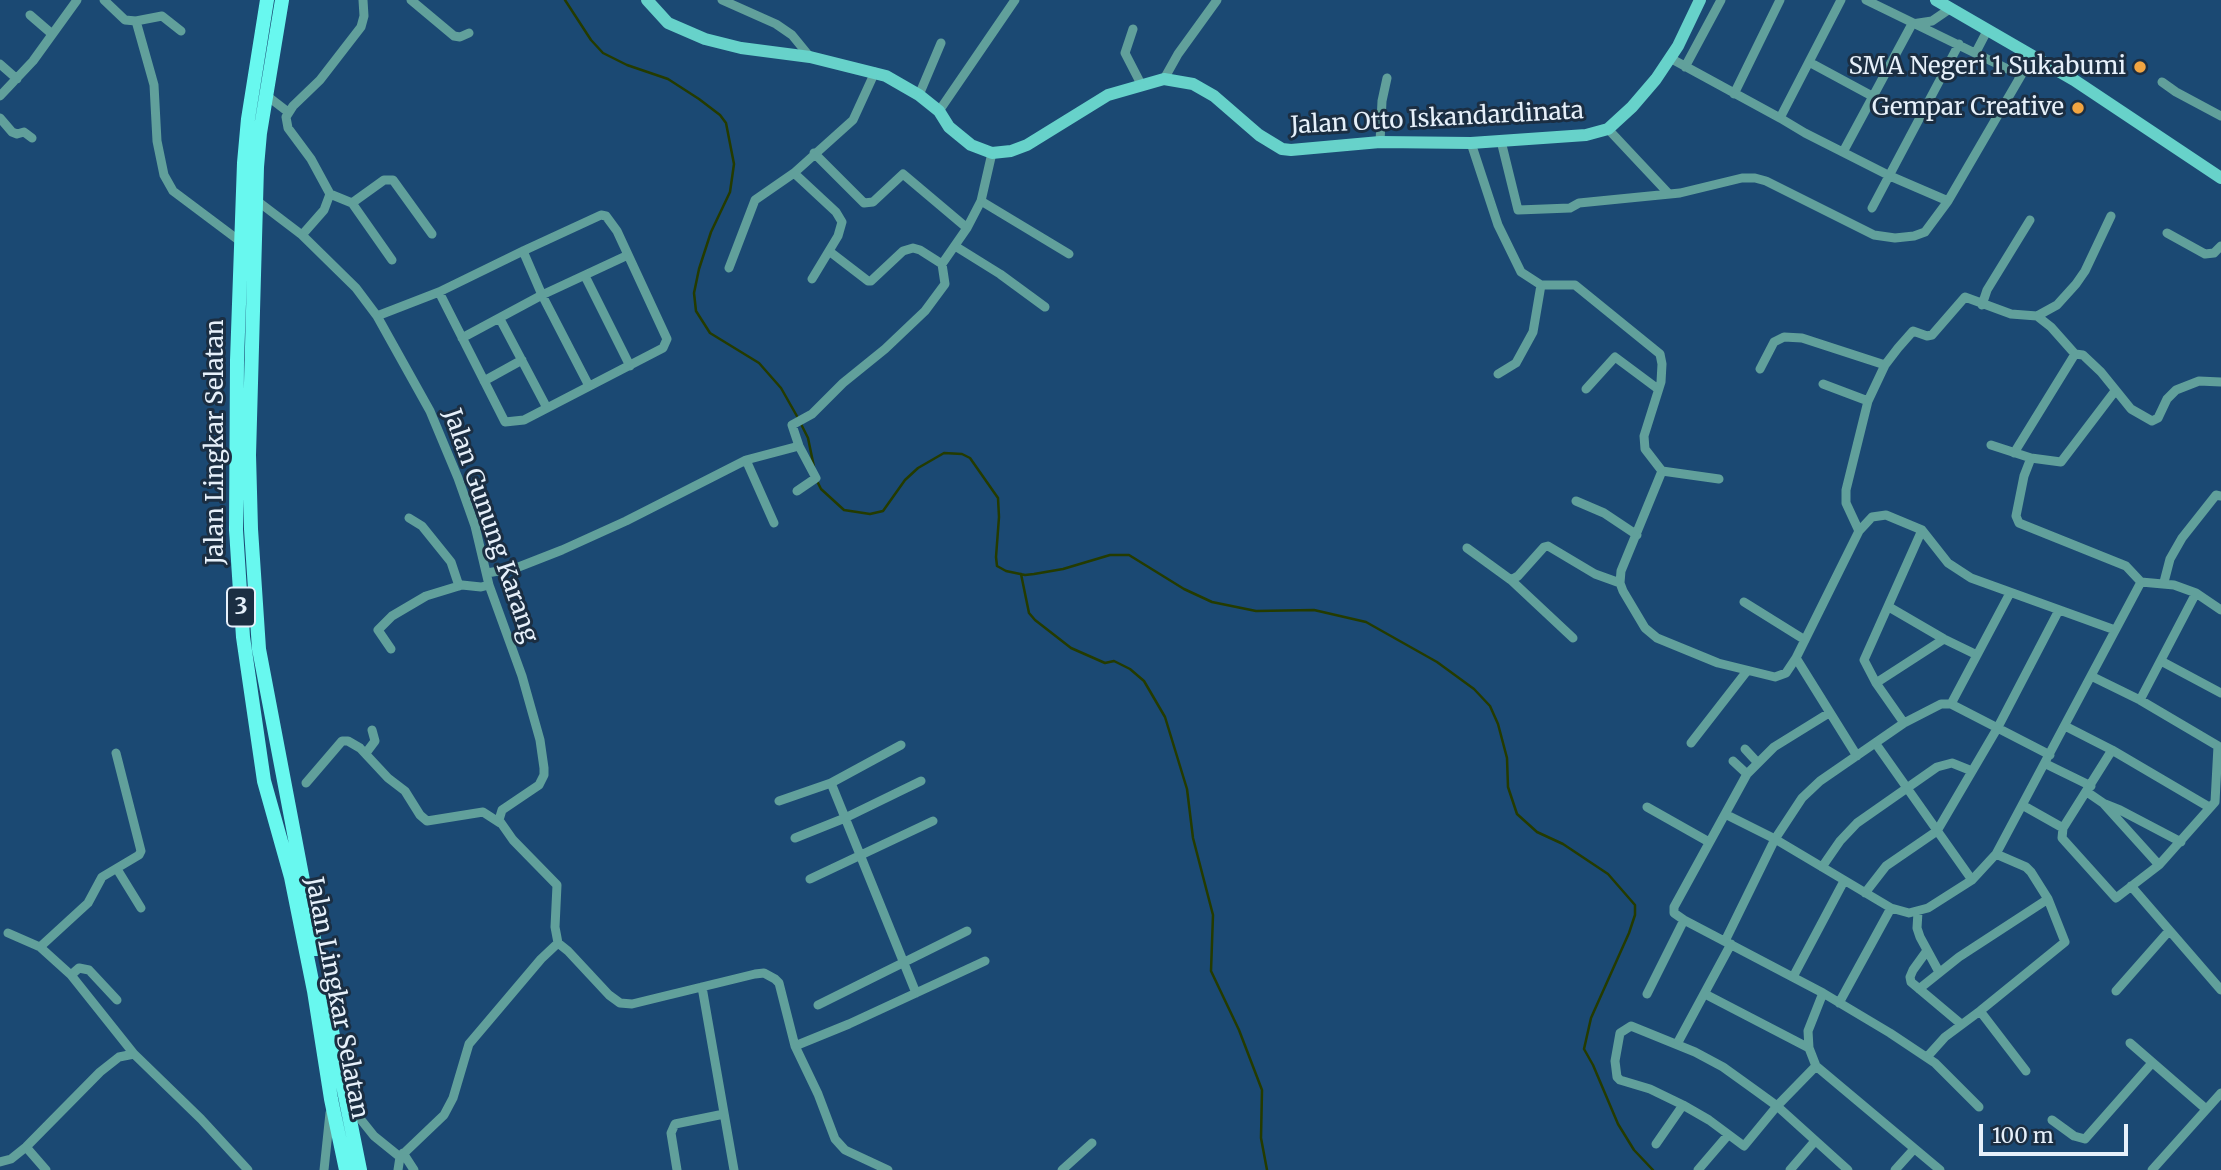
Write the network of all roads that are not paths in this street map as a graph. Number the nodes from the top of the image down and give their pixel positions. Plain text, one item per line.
1 (77, 0) edge
2 (104, 0) edge
3 (267, 0) edge
4 (282, 0) edge
5 (363, 0) edge
6 (411, 0) edge
7 (647, 0) edge
8 (722, 0) edge
9 (1015, 0) edge
10 (1217, 0) edge
11 (1700, 0) edge
12 (1721, 0) edge
13 (1780, 0) edge
14 (1841, 0) edge
15 (1866, 0) edge
16 (1936, 0) edge
17 (1951, 8) junction
18 (30, 15) dead end
19 (136, 21) junction
20 (1912, 24) junction
21 (1133, 29) dead end
22 (1988, 29) junction
23 (181, 31) dead end
24 (468, 33) dead end
25 (51, 34) junction
26 (941, 43) dead end
27 (1959, 44) junction
28 (1976, 52) junction
29 (2033, 55) junction
30 (808, 57) junction
31 (1670, 58) junction
32 (1809, 62) junction
33 (0, 64) edge
34 (1685, 67) junction
35 (876, 72) junction
36 (2020, 75) junction
37 (1387, 78) dead end
38 (17, 79) junction
39 (1164, 79) junction
40 (2162, 82) dead end
41 (1141, 84) junction
42 (266, 94) junction
43 (1734, 94) junction
44 (919, 95) junction
45 (0, 96) edge
46 (1872, 96) junction
47 (939, 111) junction
48 (288, 112) junction
49 (2221, 116) edge
50 (0, 118) edge
51 (1780, 118) junction
52 (1608, 129) junction
53 (32, 138) dead end
54 (1501, 141) junction
55 (1380, 142) junction
56 (1471, 143) junction
57 (1843, 152) junction
58 (814, 153) junction
59 (992, 153) junction
60 (794, 173) junction
61 (1890, 176) junction
62 (2221, 178) edge
63 (330, 194) junction
64 (1669, 194) junction
65 (256, 200) junction
66 (981, 201) junction
67 (1948, 201) junction
68 (352, 203) junction
69 (1872, 208) dead end
70 (2112, 216) dead end
71 (2030, 220) dead end
72 (967, 228) junction
73 (2167, 233) dead end
74 (432, 234) dead end
75 (302, 235) junction
76 (241, 242) junction
77 (955, 246) junction
78 (2221, 246) edge
79 (523, 251) junction
80 (829, 251) junction
81 (1069, 254) dead end
82 (628, 255) junction
83 (392, 260) dead end
84 (942, 264) junction
85 (729, 268) dead end
86 (585, 276) junction
87 (812, 279) dead end
88 (1541, 285) junction
89 (439, 292) junction
90 (542, 295) junction
91 (1982, 305) junction
92 (1045, 307) dead end
93 (377, 316) junction
94 (2037, 316) junction
95 (500, 319) junction
96 (462, 338) junction
97 (2075, 354) junction
98 (523, 360) junction
99 (1885, 365) junction
100 (630, 366) junction
101 (1760, 369) dead end
102 (1498, 374) dead end
103 (484, 380) junction
104 (2221, 382) edge
105 (1823, 384) dead end
106 (589, 387) junction
107 (1587, 389) dead end
108 (1658, 389) junction
109 (2115, 391) junction
110 (1868, 401) junction
111 (547, 408) junction
112 (1991, 444) dead end
113 (799, 446) junction
114 (2014, 453) junction
115 (2031, 458) junction
116 (746, 460) junction
117 (1662, 471) junction
118 (1719, 479) dead end
119 (797, 492) dead end
120 (2221, 496) edge
121 (1576, 501) dead end
122 (409, 518) dead end
123 (774, 523) dead end
124 (251, 529) junction
125 (236, 530) junction
126 (1922, 530) junction
127 (1859, 531) junction
128 (1637, 535) junction
129 (1467, 548) dead end
130 (486, 573) junction
131 (1511, 580) junction
132 (2141, 582) junction
133 (2164, 582) junction
134 (1620, 583) junction
135 (489, 585) junction
136 (458, 586) junction
137 (2010, 593) junction
138 (2196, 593) junction
139 (1744, 602) dead end
140 (1889, 607) junction
141 (2059, 610) junction
142 (2221, 610) edge
143 (2115, 630) junction
144 (1573, 638) dead end
145 (1944, 639) junction
146 (1805, 640) junction
147 (391, 649) dead end
148 (1977, 655) junction
149 (1796, 658) junction
150 (2161, 661) junction
151 (1747, 671) junction
152 (2091, 676) junction
153 (1876, 683) junction
154 (2221, 693) edge
155 (2140, 700) junction
156 (1951, 704) junction
157 (1829, 713) junction
158 (1904, 723) junction
159 (2065, 726) junction
160 (1998, 727) junction
161 (372, 730) dead end
162 (1690, 743) dead end
163 (1876, 744) junction
164 (901, 745) dead end
165 (2220, 746) edge
166 (1745, 748) dead end
167 (2112, 750) junction
168 (366, 753) junction
169 (116, 754) dead end
170 (1857, 756) junction
171 (2048, 760) junction
172 (1733, 761) dead end
173 (1757, 762) junction
174 (1972, 771) junction
175 (1747, 774) junction
176 (921, 781) dead end
177 (306, 783) dead end
178 (831, 783) junction
179 (1906, 788) junction
180 (2089, 789) junction
181 (779, 801) dead end
182 (2103, 803) junction
183 (2215, 804) edge
184 (2024, 806) junction
185 (1647, 807) dead end
186 (1725, 814) junction
187 (845, 818) junction
188 (933, 821) dead end
189 (500, 823) junction
190 (2063, 828) junction
191 (1937, 831) junction
192 (795, 838) dead end
193 (1775, 839) junction
194 (1709, 842) junction
195 (2181, 842) junction
196 (860, 854) junction
197 (1996, 854) junction
198 (2158, 865) junction
199 (1822, 867) junction
200 (117, 869) junction
201 (810, 879) dead end
202 (1972, 880) junction
203 (1844, 881) junction
204 (2131, 886) junction
205 (1865, 893) junction
206 (2048, 899) junction
207 (141, 908) dead end
208 (1891, 908) junction
209 (1918, 912) junction
210 (1684, 920) junction
211 (967, 931) dead end
212 (2168, 932) junction
213 (8, 933) dead end
214 (1728, 942) junction
215 (558, 943) junction
216 (40, 947) junction
217 (1926, 951) junction
218 (903, 961) junction
219 (985, 961) dead end
220 (1939, 972) junction
221 (71, 975) junction
222 (1793, 977) junction
223 (702, 987) junction
224 (1919, 989) junction
225 (2221, 990) edge
226 (2116, 991) dead end
227 (916, 993) junction
228 (1823, 993) junction
229 (1647, 994) dead end
230 (1705, 994) junction
231 (117, 1000) dead end
232 (1839, 1003) junction
233 (818, 1005) dead end
234 (1980, 1011) junction
235 (1961, 1024) junction
236 (2130, 1043) dead end
237 (1678, 1044) junction
238 (795, 1046) junction
239 (1810, 1048) junction
240 (134, 1054) junction
241 (1927, 1057) junction
242 (2152, 1063) junction
243 (1816, 1066) junction
244 (2026, 1071) dead end
245 (2221, 1093) edge
246 (338, 1099) junction
247 (1683, 1105) junction
248 (1777, 1106) junction
249 (1979, 1107) dead end
250 (2206, 1109) junction
251 (724, 1114) junction
252 (2052, 1120) dead end
253 (1728, 1135) junction
254 (1815, 1141) junction
255 (1092, 1143) dead end
256 (1656, 1144) dead end
257 (26, 1147) junction
258 (1914, 1149) junction
259 (402, 1155) junction
260 (0, 1162) edge
261 (46, 1170) edge
262 (248, 1170) edge
263 (324, 1170) edge
264 (346, 1170) edge
265 (360, 1170) edge
266 (398, 1170) edge
267 (414, 1170) edge
268 (677, 1170) edge
269 (733, 1170) edge
270 (888, 1170) edge
271 (1062, 1170) edge
272 (1698, 1170) edge
273 (1790, 1170) edge
274 (1848, 1170) edge
275 (1895, 1170) edge
276 (1940, 1170) edge
277 (2152, 1170) edge

1 - 25 street
2 - 19 street
3 - 76 main road, Jalan Lingkar Selatan / 3
4 - 42 main road, Jalan Lingkar Selatan / 3
5 - 48 street
6 - 24 street
7 - 30 main road
8 - 30 street
9 - 47 street
10 - 39 street
11 - 31 main road, Jalan Otto Iskandardinata
12 - 34 street
13 - 43 street
14 - 32 street
15 - 20 street
16 - 17 main road
17 - 20 street
17 - 22 main road
18 - 25 street
19 - 23 street
19 - 76 street
20 - 27 street
20 - 46 street
21 - 41 street
22 - 28 street
22 - 29 main road
25 - 38 street
26 - 44 street
27 - 28 street
27 - 61 street
28 - 36 street
29 - 36 street
29 - 62 main road
30 - 35 main road
31 - 34 street
31 - 52 main road, Jalan Otto Iskandardinata
32 - 46 street
32 - 51 street
33 - 38 street
34 - 43 street
35 - 44 main road
35 - 58 street
36 - 67 street
37 - 55 street
38 - 45 street
39 - 41 main road, Jalan Otto Iskandardinata
39 - 55 main road, Jalan Otto Iskandardinata
40 - 49 street
41 - 59 main road, Jalan Otto Iskandardinata
42 - 48 street
42 - 65 main road, Jalan Lingkar Selatan / 3
43 - 51 street
44 - 47 main road
46 - 57 street
47 - 59 main road
48 - 63 street
50 - 53 street
51 - 57 street
52 - 54 main road, Jalan Otto Iskandardinata
52 - 64 street
54 - 56 main road, Jalan Otto Iskandardinata
54 - 64 street
55 - 56 main road, Jalan Otto Iskandardinata
56 - 88 street
57 - 61 street
58 - 60 street
58 - 72 street
59 - 66 street
60 - 80 street
60 - 85 street
61 - 67 street
61 - 69 street
63 - 68 street
63 - 75 street
64 - 67 street
65 - 75 street, Jalan Gunung Karang
65 - 124 main road, Jalan Lingkar Selatan / 3
66 - 72 street
66 - 81 street
68 - 74 street
68 - 83 street
70 - 94 street
71 - 91 street
72 - 77 street
73 - 78 street
75 - 93 street, Jalan Gunung Karang
76 - 125 main road, Jalan Lingkar Selatan / 3
77 - 84 street
77 - 92 street
79 - 82 street
79 - 89 street
79 - 90 street
80 - 84 street
80 - 87 street
82 - 86 street
82 - 100 street
84 - 113 street
86 - 90 street
86 - 100 street
88 - 102 street
88 - 108 street
89 - 93 street
89 - 96 street
90 - 95 street
90 - 106 street
91 - 94 street
91 - 99 street
93 - 130 street, Jalan Gunung Karang
94 - 97 street
95 - 96 street
95 - 98 street
96 - 103 street
97 - 109 street
97 - 114 street
98 - 103 street
98 - 111 street
99 - 101 street
99 - 110 street
100 - 106 street
103 - 111 street
104 - 109 street
105 - 110 street
106 - 111 street
107 - 108 street
108 - 117 street
109 - 115 street
110 - 127 street
112 - 114 street
113 - 116 street
113 - 119 street
114 - 115 street
115 - 132 street
116 - 123 street
116 - 130 street
117 - 118 street
117 - 128 street
120 - 133 street
121 - 128 street
122 - 136 street
124 - 125 main road
124 - 246 main road, Jalan Lingkar Selatan / 3
125 - 246 main road, Jalan Lingkar Selatan / 3
126 - 127 street
126 - 137 street
126 - 140 street
127 - 146 street
128 - 134 street
129 - 131 street
130 - 135 street, Jalan Gunung Karang
131 - 134 street
131 - 144 street
132 - 133 street
132 - 143 street
133 - 138 street
134 - 151 street
135 - 136 street
135 - 189 street, Jalan Gunung Karang
136 - 147 street
137 - 141 street
137 - 148 street
138 - 142 street
138 - 150 street
139 - 146 street
140 - 145 street
140 - 153 street
141 - 143 street
141 - 160 street
143 - 152 street
145 - 148 street
145 - 153 street
146 - 149 street
148 - 156 street
149 - 151 street
149 - 157 street
150 - 154 street
150 - 155 street
151 - 162 street
152 - 155 street
152 - 159 street
153 - 158 street
155 - 165 street
156 - 158 street
156 - 160 street
157 - 170 street
157 - 173 street
158 - 163 street
159 - 167 street
159 - 171 street
160 - 171 street
160 - 174 street
161 - 168 street
163 - 170 street
163 - 179 street
164 - 178 street
165 - 183 street
166 - 173 street
167 - 180 street
167 - 183 street
168 - 177 street
168 - 189 street
169 - 200 street
170 - 193 street
171 - 180 street
171 - 184 street
172 - 175 street
173 - 175 street
174 - 179 street
174 - 191 street
175 - 186 street
176 - 187 street
178 - 181 street
178 - 187 street
179 - 191 street
179 - 199 street
180 - 182 street
180 - 190 street
182 - 195 street
182 - 198 street
183 - 195 street
184 - 190 street
184 - 197 street
185 - 194 street
186 - 193 street
186 - 194 street
187 - 192 street
187 - 196 street
188 - 196 street
189 - 215 street
190 - 204 street
191 - 202 street
191 - 205 street
193 - 199 street
193 - 214 street
194 - 210 street
195 - 198 street
196 - 201 street
196 - 218 street
197 - 202 street
197 - 206 street
198 - 204 street
199 - 203 street
200 - 207 street
200 - 216 street
202 - 209 street
203 - 205 street
203 - 222 street
204 - 212 street
205 - 208 street
206 - 220 street
206 - 234 street
208 - 209 street
208 - 232 street
209 - 217 street
210 - 214 street
210 - 229 street
211 - 218 street
212 - 225 street
212 - 226 street
213 - 216 street
214 - 222 street
214 - 230 street
215 - 223 street
215 - 259 street
216 - 221 street
217 - 220 street
217 - 224 street
218 - 227 street
218 - 233 street
219 - 227 street
220 - 224 street
221 - 231 street
221 - 240 street
222 - 228 street
223 - 238 street
223 - 251 street
224 - 235 street
227 - 238 street
228 - 232 street
228 - 239 street
230 - 237 street
230 - 239 street
232 - 241 street
234 - 235 street
234 - 244 street
235 - 241 street
236 - 242 street
237 - 247 street
237 - 248 street
238 - 270 street
239 - 243 street
240 - 257 street
240 - 262 street
241 - 249 street
242 - 250 street
242 - 252 street
243 - 248 street
243 - 258 street
245 - 250 street
246 - 259 street
246 - 263 street
246 - 264 main road, Jalan Lingkar Selatan / 3
246 - 265 main road, Jalan Lingkar Selatan / 3
247 - 253 street
247 - 256 street
248 - 253 street
248 - 254 street
250 - 277 street
251 - 268 street
251 - 269 street
253 - 272 street
254 - 273 street
254 - 274 street
255 - 271 street
257 - 260 street
257 - 261 street
258 - 275 street
258 - 276 street
259 - 266 street
259 - 267 street

